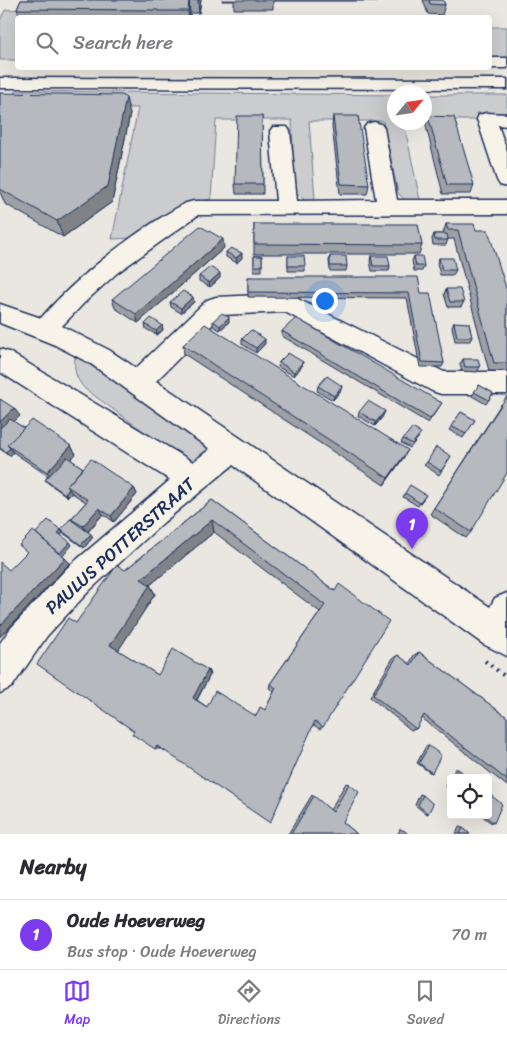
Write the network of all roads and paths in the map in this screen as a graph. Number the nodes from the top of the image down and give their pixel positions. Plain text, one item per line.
1 (492, 63) edge
2 (507, 63) edge
3 (0, 83) edge
4 (507, 84) edge
5 (507, 120) edge
6 (374, 128) dead end
7 (280, 131) dead end
8 (507, 179) edge
9 (507, 207) edge
10 (286, 208) junction
11 (388, 209) junction
12 (0, 313) edge
13 (46, 329) junction
14 (0, 359) edge
15 (137, 383) junction
16 (507, 383) edge
17 (232, 449) junction
18 (193, 478) junction
19 (503, 627) edge
20 (0, 675) edge

1 - 2 main road
3 - 4 main road
5 - 8 main road
6 - 11 main road
7 - 10 main road
9 - 11 main road
10 - 11 main road
10 - 13 main road
12 - 13 main road
13 - 15 main road
14 - 18 main road
15 - 16 main road
15 - 17 main road
17 - 18 main road, PAULUS POTTERSTRAAT
17 - 19 main road
18 - 20 main road, PAULUS POTTERSTRAAT

